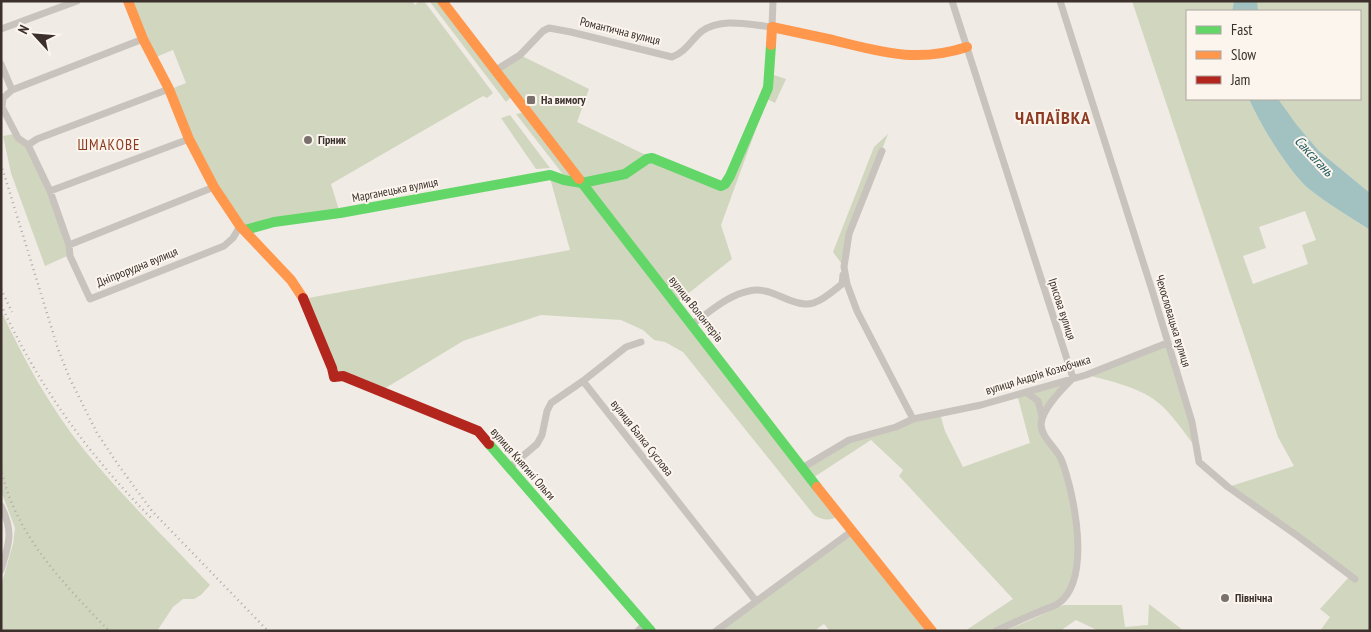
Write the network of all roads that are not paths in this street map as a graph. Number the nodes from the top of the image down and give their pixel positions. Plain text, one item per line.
1 (77, 1) edge
2 (128, 1) edge
3 (442, 1) edge
4 (773, 1) edge
5 (952, 1) edge
6 (1060, 1) edge
7 (772, 27) junction
8 (1, 29) edge
9 (143, 39) junction
10 (967, 47) junction
11 (1, 64) edge
12 (496, 70) junction
13 (169, 89) junction
14 (12, 90) junction
15 (189, 139) junction
16 (28, 145) junction
17 (882, 151) dead end
18 (582, 183) junction
19 (214, 187) junction
20 (50, 191) junction
21 (242, 228) junction
22 (69, 245) junction
23 (844, 267) junction
24 (692, 324) junction
25 (642, 342) dead end
26 (1167, 343) junction
27 (1072, 378) junction
28 (583, 381) junction
29 (1026, 392) junction
30 (1042, 416) junction
31 (913, 419) junction
32 (510, 467) junction
33 (802, 468) junction
34 (1, 506) edge
35 (852, 531) junction
36 (1, 570) edge
37 (1355, 579) dead end
38 (756, 601) junction
39 (644, 628) edge
40 (716, 631) edge
41 (932, 631) edge
42 (996, 631) edge

1 - 8 street
2 - 9 street
3 - 12 street, вулиця Волонтерів
4 - 7 street
5 - 10 street, Ірисова вулиця
6 - 26 street, Чехословацька вулиця
7 - 10 street, Романтична вулиця
7 - 12 street, Романтична вулиця
7 - 18 street
9 - 13 street
9 - 14 street
10 - 27 street, Ірисова вулиця
11 - 14 street
12 - 18 street, вулиця Волонтерів
13 - 15 street
13 - 16 street
14 - 16 street, Дніпрорудна вулиця
15 - 19 street
15 - 20 street
16 - 20 street, Дніпрорудна вулиця
17 - 23 street
18 - 21 street, Марганецька вулиця
18 - 24 street, вулиця Волонтерів
19 - 21 street
19 - 22 street
20 - 22 street, Дніпрорудна вулиця
21 - 22 street, Дніпрорудна вулиця
21 - 32 street, вулиця Княгині Ольги
23 - 24 street
23 - 31 street
24 - 33 street, вулиця Волонтерів
25 - 28 street
26 - 27 street, вулиця Андрія Козюбчика
26 - 37 street, Чехословацька вулиця
27 - 29 street, вулиця Андрія Козюбчика
27 - 30 street
28 - 32 street
28 - 38 street, вулиця Балка Суслова
29 - 30 street
29 - 31 street, вулиця Андрія Козюбчика
30 - 42 street
31 - 33 street, вулиця Андрія Козюбчика
32 - 39 street, вулиця Княгині Ольги
33 - 35 street, вулиця Волонтерів
34 - 36 street
35 - 38 street
35 - 41 street, вулиця Волонтерів
38 - 40 street

